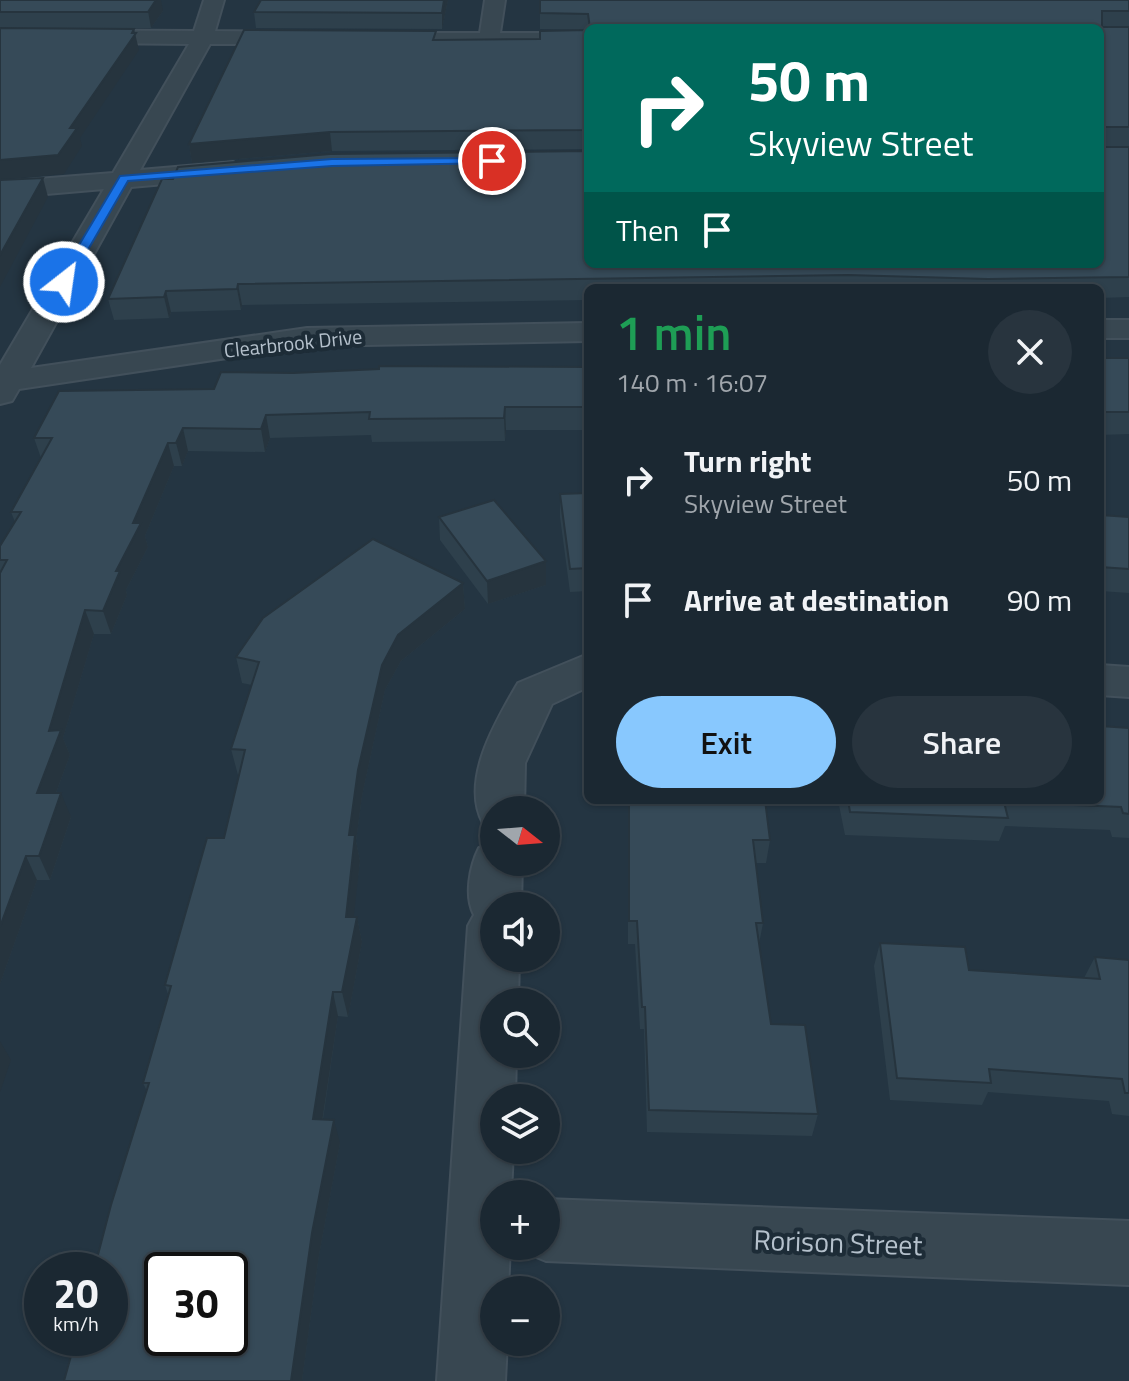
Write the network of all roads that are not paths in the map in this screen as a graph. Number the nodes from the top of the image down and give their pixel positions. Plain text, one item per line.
1 (214, 0) edge
2 (495, 0) edge
3 (0, 36) edge
4 (203, 37) junction
5 (330, 38) edge
6 (362, 39) edge
7 (584, 39) edge
8 (489, 40) junction
9 (258, 168) edge
10 (124, 178) junction
11 (0, 190) edge
12 (1104, 329) edge
13 (1129, 329) edge
14 (584, 332) edge
15 (2, 385) edge
16 (584, 671) edge
17 (1104, 680) edge
18 (1129, 682) edge
19 (501, 796) edge
20 (493, 972) edge
21 (487, 1180) edge
22 (560, 1231) edge
23 (1129, 1253) edge
24 (483, 1260) edge
25 (471, 1381) edge

1 - 4 street
2 - 8 street
3 - 4 street
4 - 5 street
4 - 10 street
6 - 8 street
7 - 8 street
9 - 10 street
10 - 11 street
10 - 15 street
12 - 13 street
14 - 15 street, Clearbrook Drive
16 - 19 street
17 - 18 street
20 - 21 street
22 - 23 street, Rorison Street
24 - 25 street

